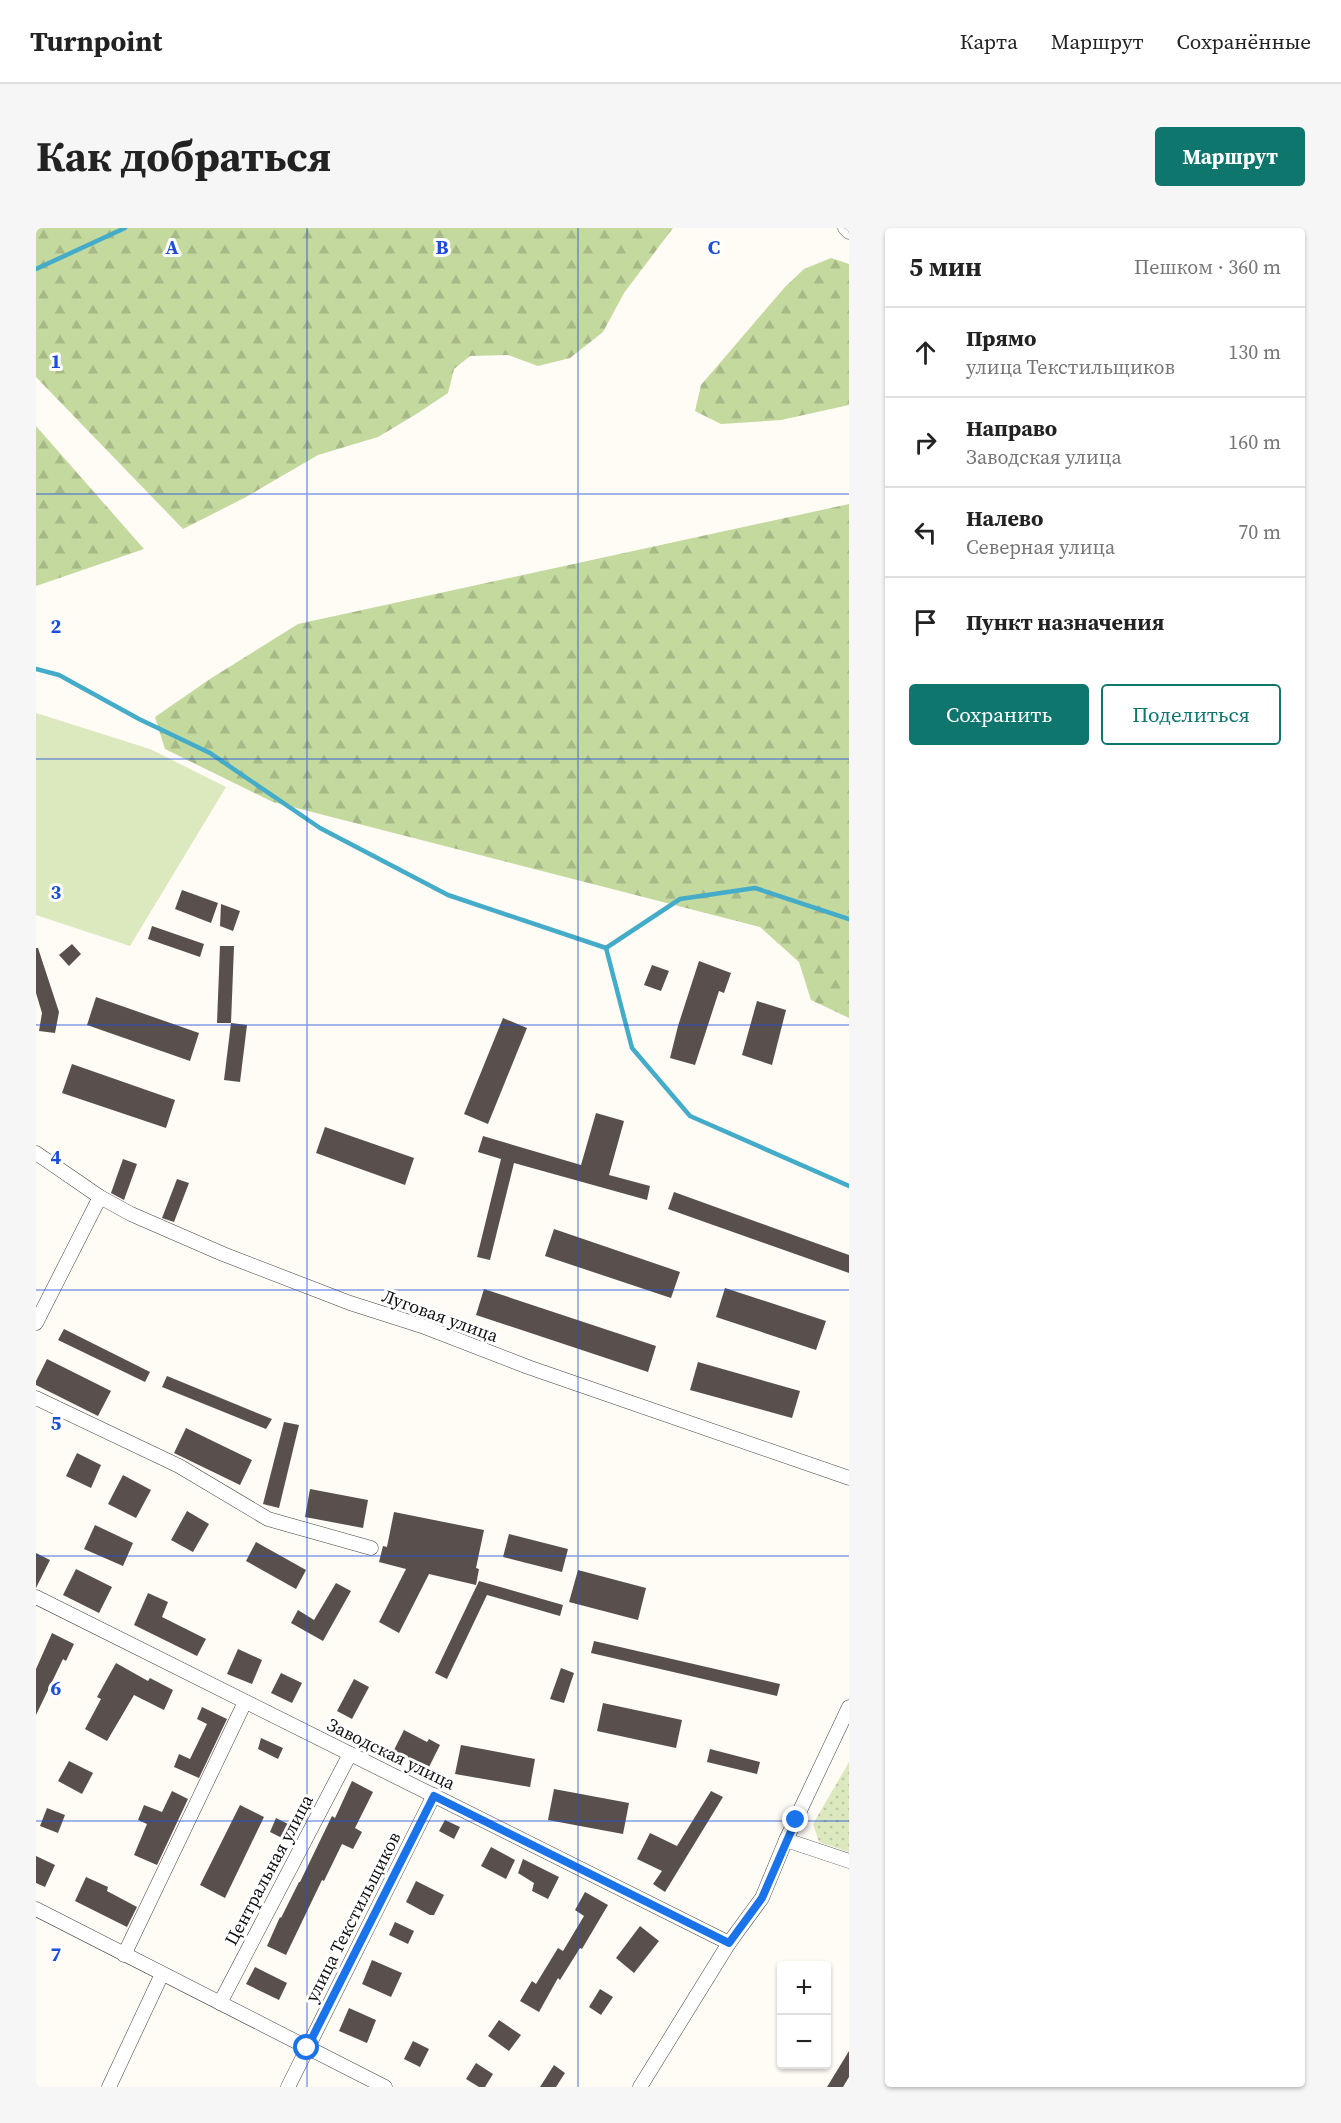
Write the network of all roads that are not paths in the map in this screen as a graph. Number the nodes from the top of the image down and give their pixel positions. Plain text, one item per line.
1 (845, 228) edge
2 (849, 232) edge
3 (36, 1153) edge
4 (100, 1197) junction
5 (36, 1323) edge
6 (36, 1398) edge
7 (849, 1478) edge
8 (371, 1548) dead end
9 (36, 1597) edge
10 (245, 1702) junction
11 (849, 1707) edge
12 (350, 1754) junction
13 (434, 1796) junction
14 (786, 1840) junction
15 (849, 1861) edge
16 (36, 1909) edge
17 (729, 1943) junction
18 (123, 1955) junction
19 (162, 1974) junction
20 (220, 2003) junction
21 (307, 2048) junction
22 (109, 2087) edge
23 (288, 2087) edge
24 (385, 2087) edge
25 (640, 2087) edge

1 - 2 street
3 - 4 street, Луговая улица
4 - 5 street
4 - 7 street, Луговая улица
6 - 8 street
9 - 10 street, Заводская улица
10 - 12 street, Заводская улица
10 - 18 street
11 - 14 street
12 - 13 street, Заводская улица
12 - 20 street, Центральная улица
13 - 17 street, Заводская улица
13 - 21 street, улица Текстильщиков
14 - 15 street
14 - 17 street
16 - 18 street
17 - 25 street
18 - 19 street
19 - 20 street
19 - 22 street
20 - 21 street
21 - 23 street, улица Текстильщиков
21 - 24 street

